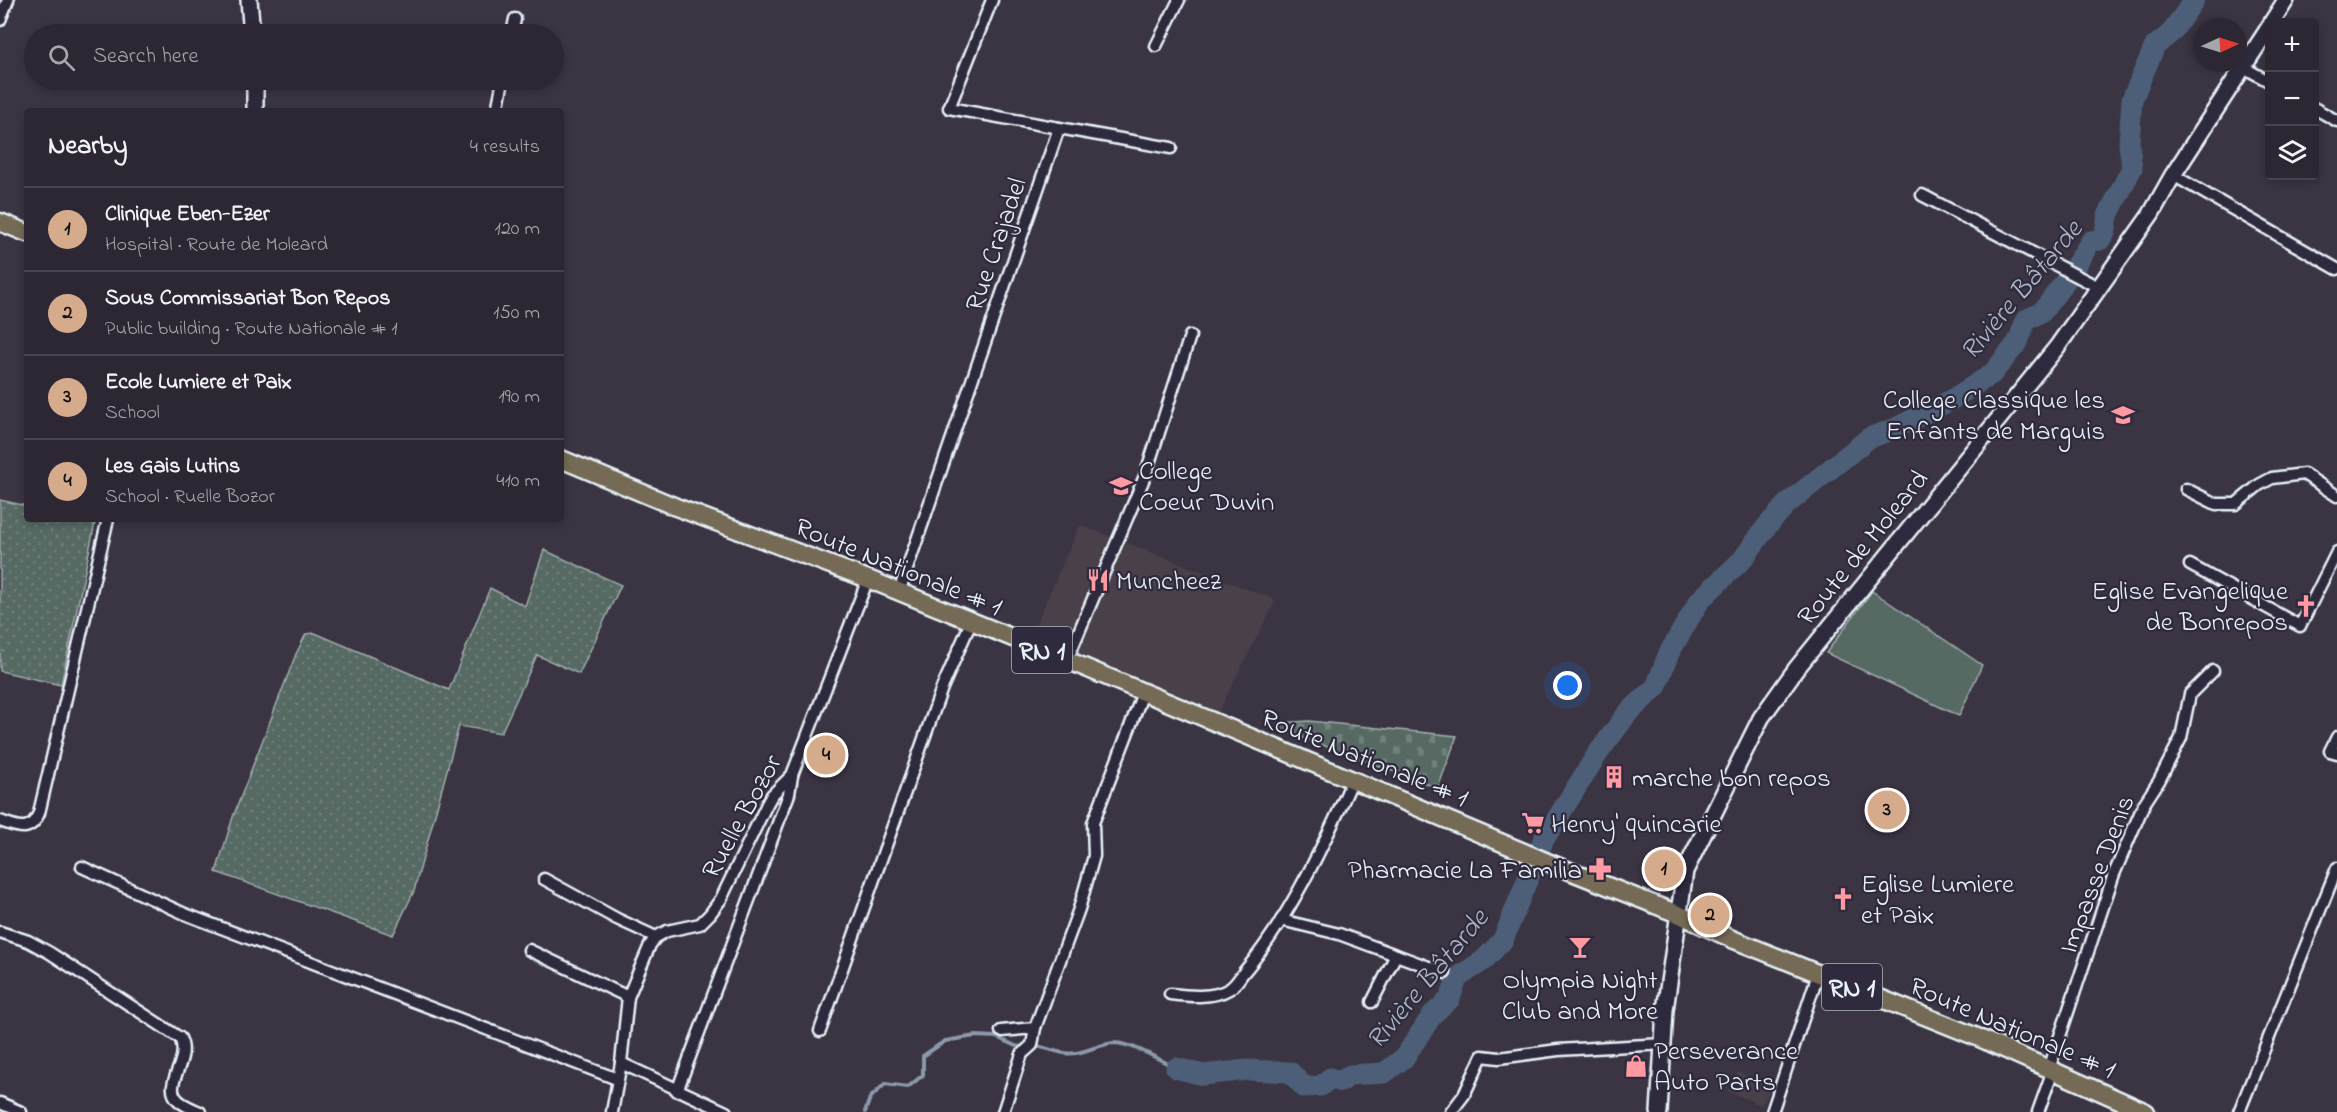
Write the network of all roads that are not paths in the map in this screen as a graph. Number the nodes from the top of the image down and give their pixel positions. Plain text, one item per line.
1 (8, 0) edge
2 (249, 0) edge
3 (992, 0) edge
4 (1179, 0) edge
5 (2286, 0) edge
6 (2275, 18) edge
7 (515, 19) dead end
8 (0, 20) edge
9 (251, 24) edge
10 (514, 24) edge
11 (2265, 33) edge
12 (1156, 46) dead end
13 (2247, 61) edge
14 (2247, 69) edge
15 (2240, 72) edge
16 (2265, 79) edge
17 (255, 90) edge
18 (501, 90) edge
19 (255, 108) edge
20 (498, 108) edge
21 (2319, 111) edge
22 (2337, 120) edge
23 (1059, 128) junction
24 (1171, 148) dead end
25 (2173, 175) junction
26 (1922, 195) dead end
27 (0, 222) edge
28 (24, 232) edge
29 (2337, 270) edge
30 (2098, 287) junction
31 (1191, 336) dead end
32 (564, 460) edge
33 (2186, 489) dead end
34 (2337, 496) edge
35 (107, 522) edge
36 (2337, 552) edge
37 (2190, 565) dead end
38 (868, 579) junction
39 (899, 592) junction
40 (971, 622) junction
41 (1067, 660) junction
42 (2213, 671) dead end
43 (1143, 693) junction
44 (2337, 737) edge
45 (2333, 752) edge
46 (792, 775) junction
47 (1353, 779) junction
48 (0, 821) edge
49 (82, 867) dead end
50 (2337, 868) edge
51 (544, 879) dead end
52 (1678, 914) junction
53 (1281, 920) junction
54 (0, 932) edge
55 (656, 937) junction
56 (529, 950) dead end
57 (1396, 956) junction
58 (1445, 973) dead end
59 (1818, 974) junction
60 (1170, 994) dead end
61 (628, 997) junction
62 (1372, 1002) dead end
63 (1035, 1028) junction
64 (820, 1031) dead end
65 (1001, 1031) dead end
66 (1664, 1044) junction
67 (621, 1063) junction
68 (2051, 1070) junction
69 (617, 1079) junction
70 (677, 1091) junction
71 (0, 1103) edge
72 (21, 1112) edge
73 (200, 1112) edge
74 (612, 1112) edge
75 (726, 1112) edge
76 (1003, 1112) edge
77 (1451, 1112) edge
78 (1659, 1112) edge
79 (1772, 1112) edge
80 (2038, 1112) edge
81 (2146, 1112) edge
82 (2239, 1112) edge

1 - 8 street
2 - 9 street
3 - 23 street
4 - 12 street
5 - 6 street, Route de Moleard
7 - 10 street
11 - 13 street, Route de Moleard
14 - 16 street
15 - 25 street, Route de Moleard
17 - 19 street
18 - 20 street
21 - 22 street
23 - 24 street
23 - 39 street, Rue Crajadel
25 - 29 street
25 - 30 street, Route de Moleard
26 - 30 street
27 - 28 main road
30 - 52 street, Route de Moleard
31 - 41 street
32 - 38 main road, Route Nationale # 1 / RN 1
33 - 34 street
35 - 48 street
36 - 37 street
38 - 39 main road, Route Nationale # 1 / RN 1
38 - 46 street, Ruelle Bozor
39 - 40 main road, Route Nationale # 1 / RN 1
40 - 41 main road, Route Nationale # 1 / RN 1
40 - 64 street
41 - 43 main road, Route Nationale # 1 / RN 1
42 - 68 street, Impasse Denis
43 - 47 main road, Route Nationale # 1 / RN 1
43 - 63 street
44 - 45 street
46 - 55 street, Ruelle Bozor
46 - 70 street
47 - 52 main road, Route Nationale # 1 / RN 1
47 - 53 street
49 - 69 street
50 - 82 street
51 - 55 street
52 - 59 main road, Route Nationale # 1 / RN 1
52 - 66 street, Route de Moleard
53 - 57 street
53 - 60 street
54 - 73 street
55 - 61 street
56 - 61 street
57 - 58 street
57 - 62 street
59 - 68 main road, Route Nationale # 1 / RN 1
59 - 79 street
61 - 67 street
63 - 65 street
63 - 76 street
66 - 77 street
66 - 78 street, Route de Moleard
67 - 69 street
67 - 70 street
68 - 80 street, Impasse Denis
68 - 81 main road, Route Nationale # 1 / RN 1
69 - 74 street
70 - 75 street
71 - 72 street

